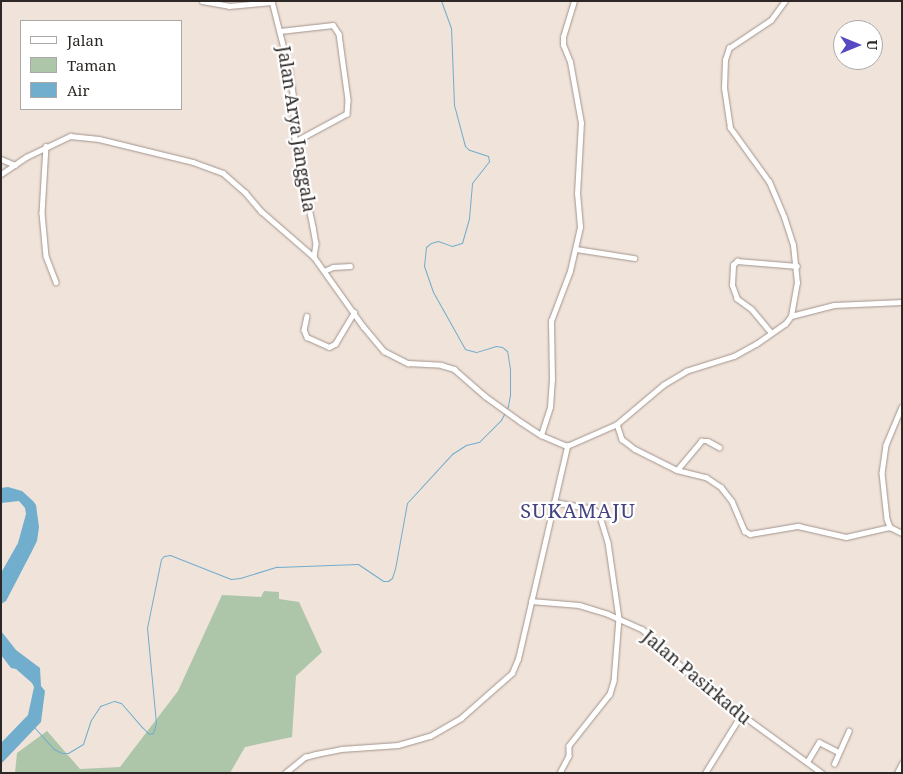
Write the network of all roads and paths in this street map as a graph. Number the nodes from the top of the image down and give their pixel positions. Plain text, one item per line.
1 (202, 1) edge
2 (574, 1) edge
3 (786, 1) edge
4 (272, 2) edge
5 (280, 31) junction
6 (295, 142) junction
7 (46, 146) junction
8 (1, 159) edge
9 (15, 165) junction
10 (1, 174) edge
11 (576, 249) junction
12 (314, 257) junction
13 (634, 258) dead end
14 (350, 266) dead end
15 (797, 266) junction
16 (324, 271) junction
17 (56, 282) dead end
18 (902, 302) edge
19 (354, 312) junction
20 (307, 316) dead end
21 (791, 316) junction
22 (771, 333) junction
23 (902, 407) edge
24 (617, 424) junction
25 (541, 435) junction
26 (567, 446) junction
27 (719, 447) dead end
28 (677, 470) junction
29 (554, 502) junction
30 (890, 527) junction
31 (902, 533) edge
32 (531, 601) junction
33 (619, 618) junction
34 (741, 715) junction
35 (848, 730) dead end
36 (839, 752) junction
37 (807, 762) junction
38 (902, 763) edge
39 (834, 764) dead end
40 (285, 773) edge
41 (560, 773) edge
42 (705, 773) edge
43 (822, 773) edge
44 (896, 773) edge

1 - 4 street
2 - 11 street
3 - 15 street
4 - 5 street, Jalan Arya Janggala
5 - 6 street, Jalan Arya Janggala
5 - 6 street
6 - 12 street, Jalan Arya Janggala
7 - 9 street
7 - 12 street
7 - 17 street
8 - 9 street
9 - 10 street
11 - 13 street
11 - 25 street
12 - 16 street
14 - 16 street
15 - 21 street
15 - 22 street
16 - 19 street
18 - 21 street
19 - 20 street
19 - 25 street
21 - 22 street
22 - 24 street
23 - 30 street
24 - 26 street
24 - 28 street
25 - 26 street
26 - 29 street
27 - 28 street
28 - 30 street
29 - 32 street
29 - 33 street
30 - 31 street
32 - 33 street, Jalan Pasirkadu
32 - 40 street
33 - 34 street, Jalan Pasirkadu
33 - 41 street
34 - 37 street, Jalan Pasirkadu
34 - 42 street
35 - 36 street
36 - 37 street
36 - 39 street
37 - 43 street, Jalan Pasirkadu
38 - 44 street

